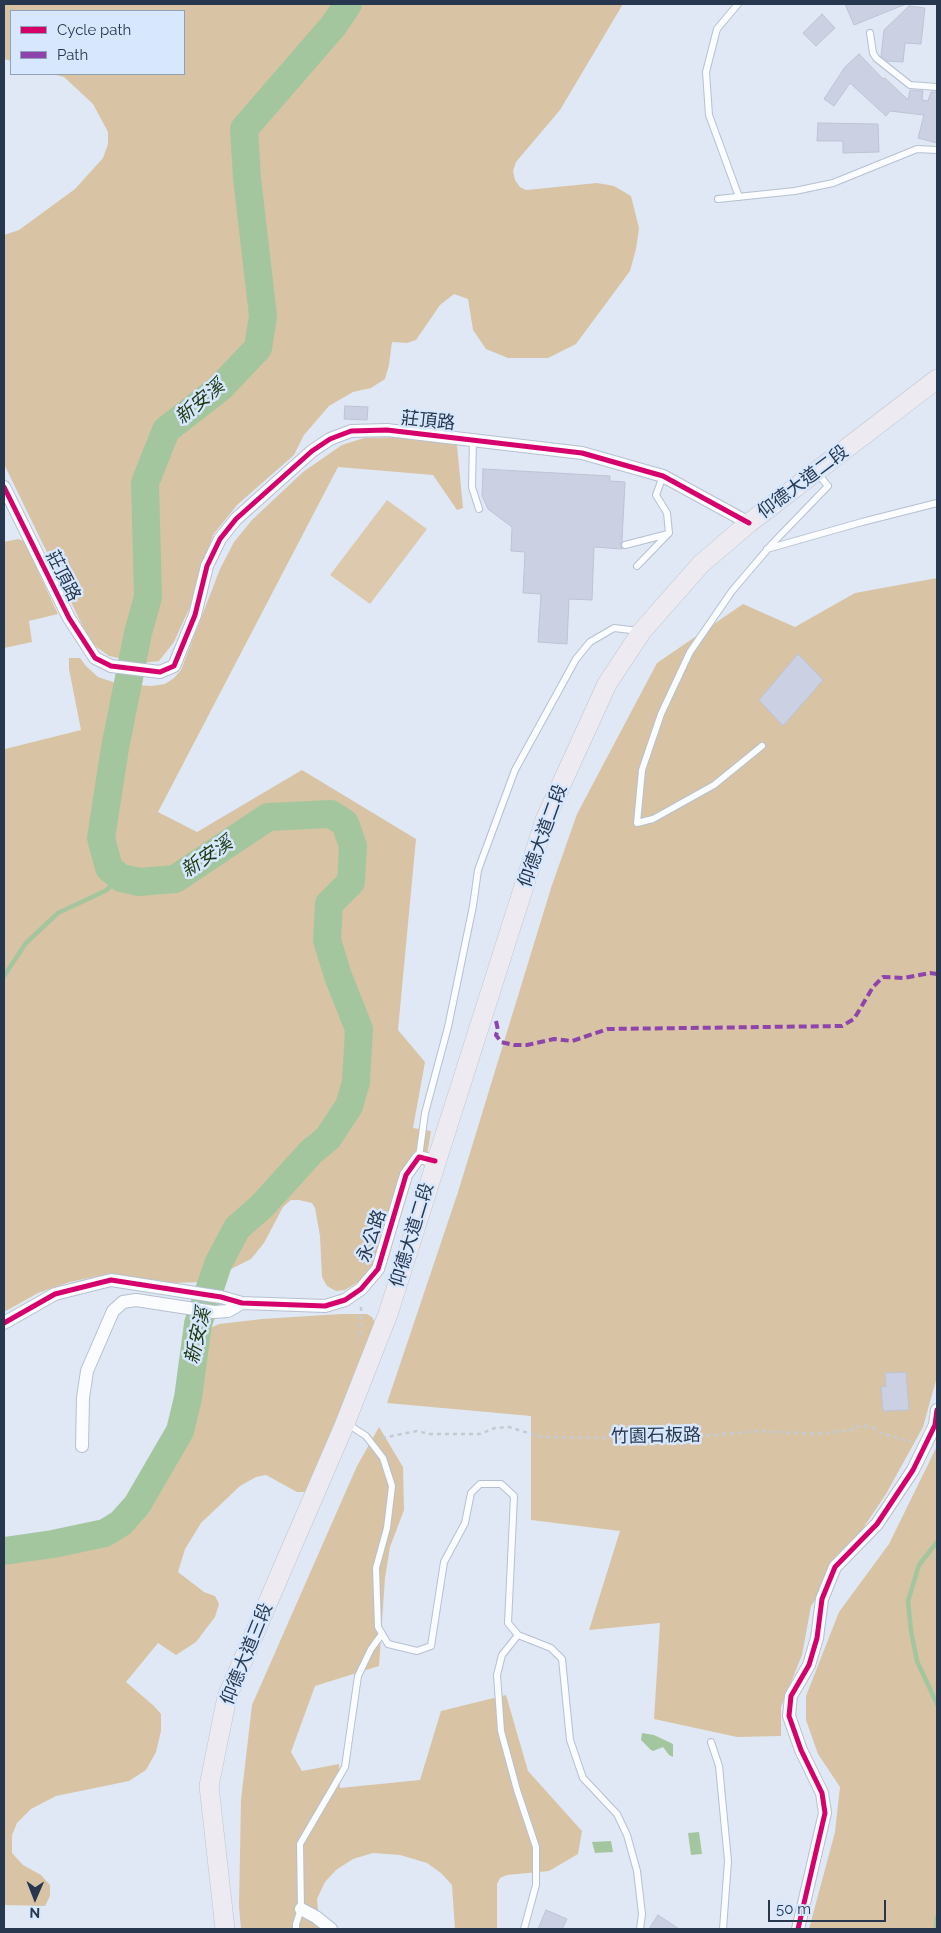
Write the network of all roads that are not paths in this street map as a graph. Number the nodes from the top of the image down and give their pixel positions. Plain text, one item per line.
1 (738, 4) edge
2 (870, 33) dead end
3 (937, 87) edge
4 (937, 150) edge
5 (739, 197) junction
6 (718, 199) dead end
7 (937, 379) edge
8 (473, 439) junction
9 (816, 472) junction
10 (663, 476) junction
11 (4, 488) edge
12 (937, 503) edge
13 (479, 509) dead end
14 (749, 523) junction
15 (669, 533) junction
16 (625, 545) dead end
17 (768, 549) junction
18 (637, 566) dead end
19 (642, 631) junction
20 (762, 746) dead end
21 (427, 1159) junction
22 (242, 1303) junction
23 (4, 1323) edge
24 (937, 1410) edge
25 (345, 1422) junction
26 (82, 1446) dead end
27 (382, 1634) junction
28 (518, 1635) junction
29 (711, 1742) dead end
30 (301, 1909) junction
31 (225, 1929) edge
32 (296, 1929) edge
33 (331, 1929) edge
34 (524, 1929) edge
35 (640, 1929) edge
36 (723, 1929) edge
37 (798, 1929) edge

1 - 5 lane
2 - 3 lane
4 - 5 lane
5 - 6 lane
7 - 9 main road, 仰德大道二段
8 - 10 street, 莊頂路
8 - 11 street, 莊頂路
8 - 13 lane
9 - 14 main road, 仰德大道二段
9 - 17 lane
10 - 14 street, 莊頂路
10 - 15 lane
12 - 17 lane
14 - 19 main road, 仰德大道二段
15 - 16 lane
15 - 18 lane
17 - 20 lane
19 - 21 main road, 仰德大道二段
19 - 21 lane
21 - 22 street, 永公路
21 - 25 main road, 仰德大道二段
22 - 23 street, 永公路
22 - 26 street
24 - 37 street
25 - 27 lane
25 - 31 main road, 仰德大道三段
27 - 28 lane
27 - 30 lane
28 - 34 lane
28 - 35 lane
29 - 36 lane
30 - 32 lane
30 - 33 street

